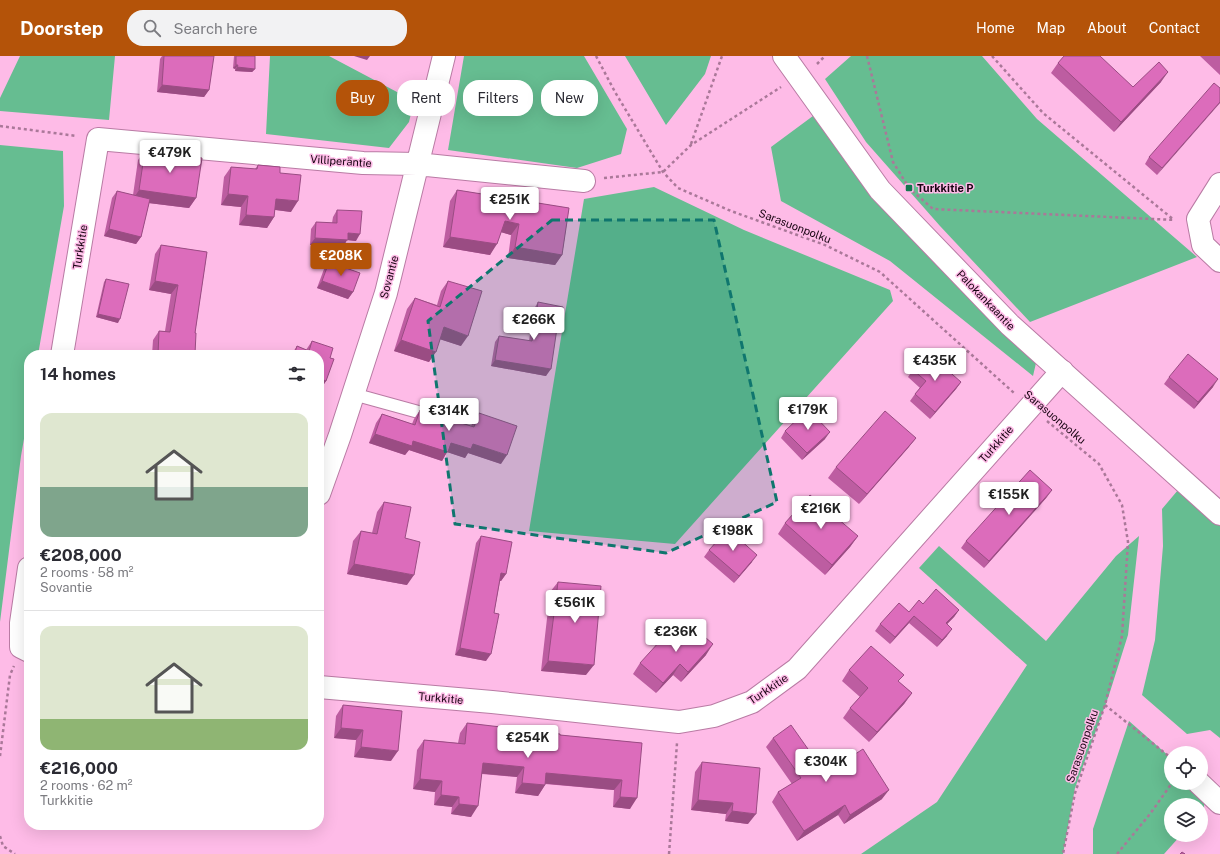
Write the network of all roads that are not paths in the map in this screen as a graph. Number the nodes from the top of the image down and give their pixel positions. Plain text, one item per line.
1 (444, 56) edge
2 (784, 56) edge
3 (98, 139) joint
4 (417, 164) junction
5 (584, 181) road end
6 (1220, 184) edge
7 (1220, 261) edge
8 (63, 350) edge
9 (1062, 371) junction
10 (354, 394) junction
11 (444, 419) edge
12 (324, 480) edge
13 (1220, 514) edge
14 (24, 602) edge
15 (24, 642) edge
16 (324, 687) edge
17 (1206, 790) edge
18 (1220, 803) edge

1 - 4 street, Sovantie
2 - 9 street, Palokankaantie
3 - 4 street, Villiperäntie
3 - 8 street, Turkkitie
4 - 5 street, Villiperäntie
4 - 10 street, Sovantie
6 - 7 street
9 - 13 street, Palokankaantie
9 - 16 street, Turkkitie
10 - 11 lane
10 - 12 street, Sovantie
14 - 15 street
17 - 18 street

